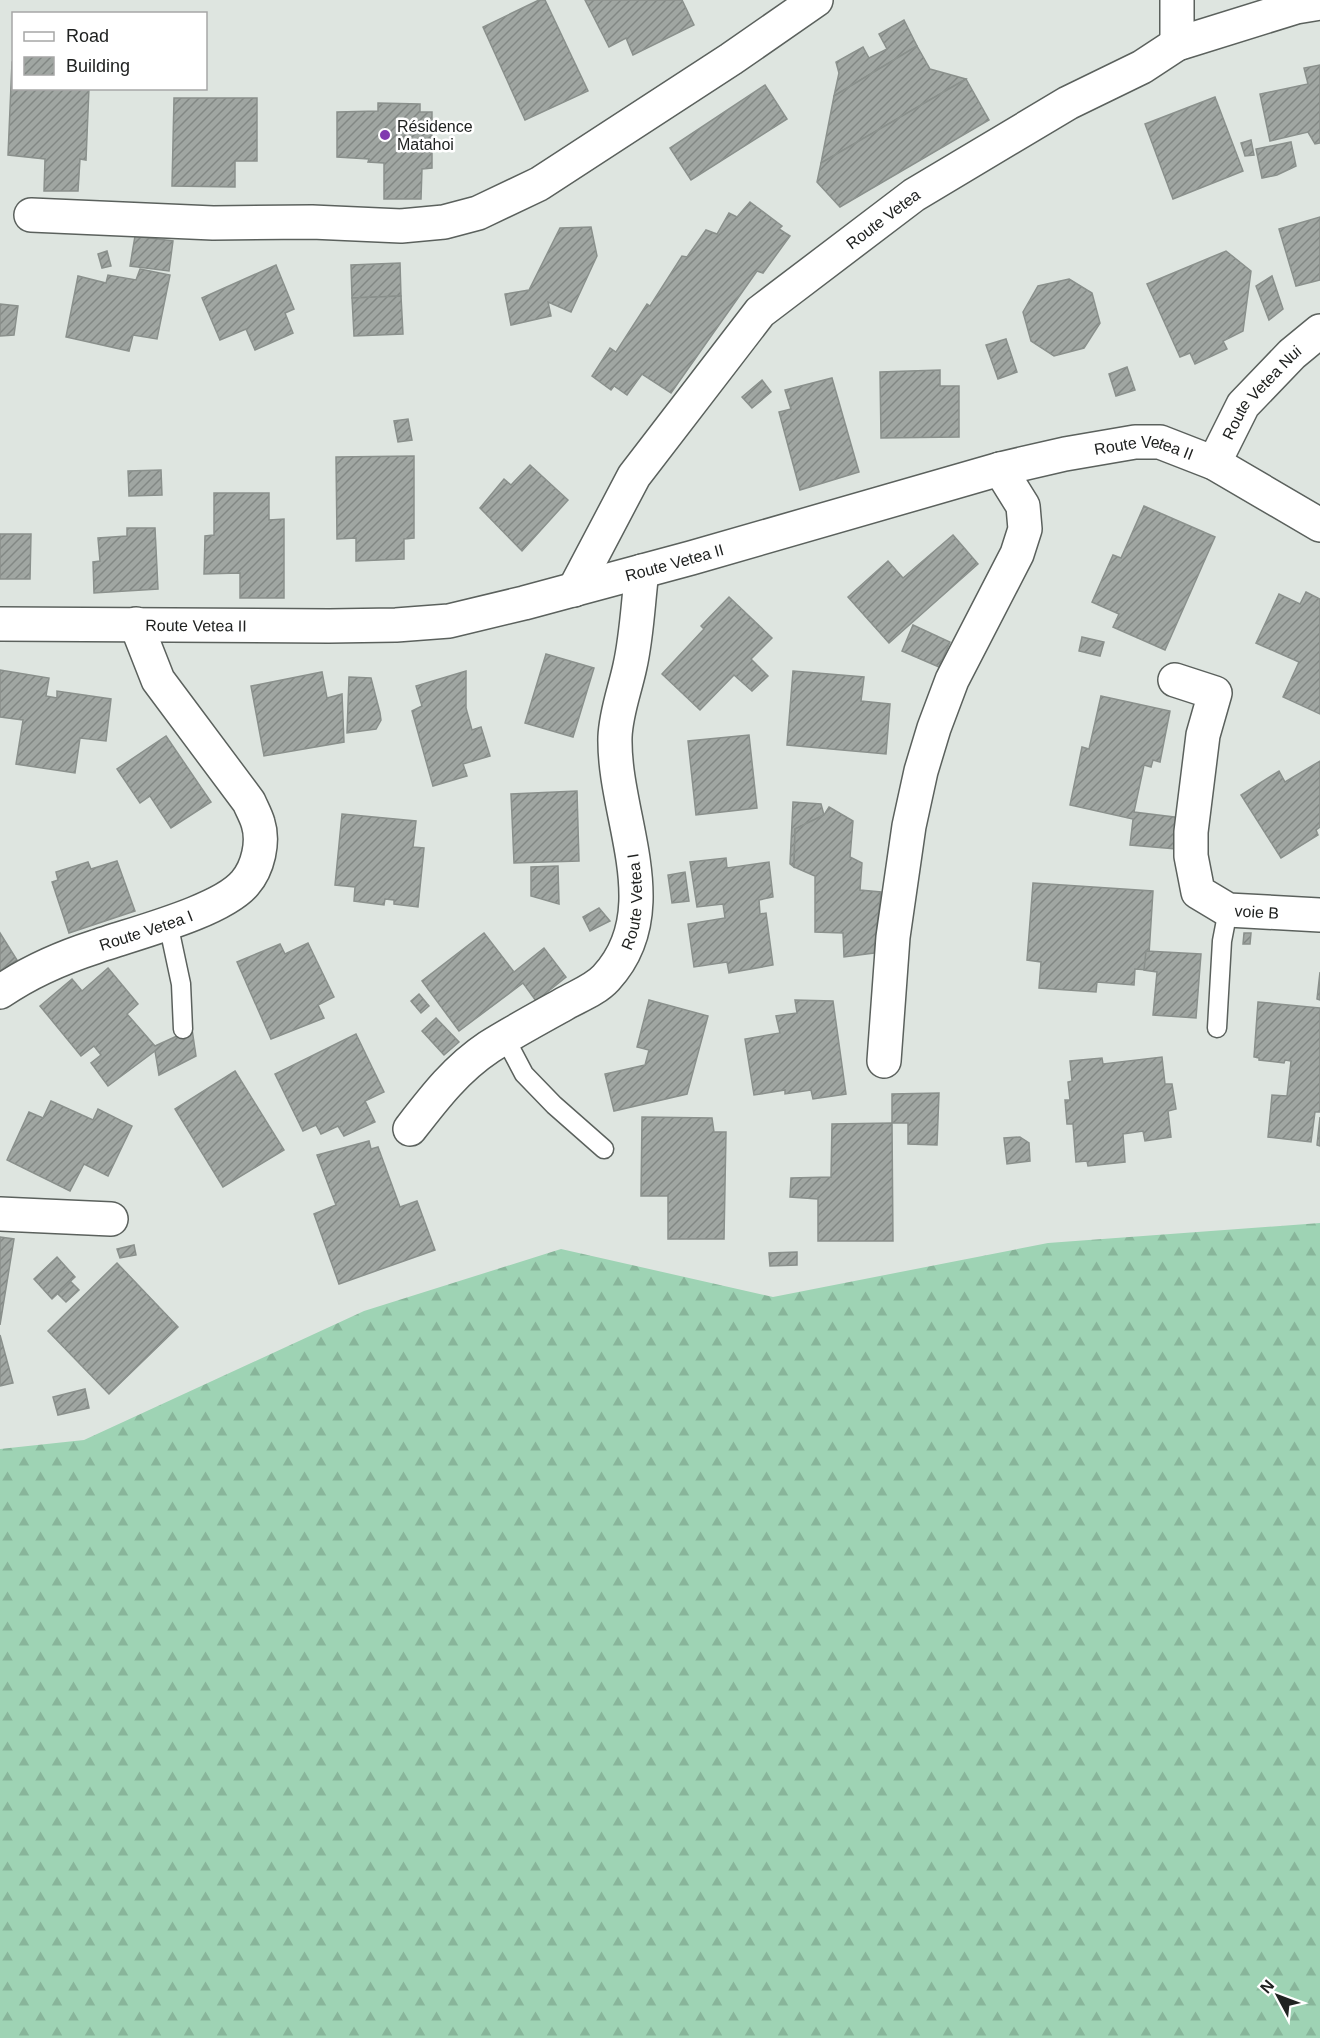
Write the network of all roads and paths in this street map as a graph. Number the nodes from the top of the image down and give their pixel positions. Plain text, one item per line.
1 (816, 0) edge
2 (1177, 0) edge
3 (1320, 3) edge
4 (1177, 45) junction
5 (31, 215) dead end
6 (1320, 331) edge
7 (1214, 463) junction
8 (1000, 469) junction
9 (1320, 525) edge
10 (642, 571) junction
11 (574, 590) junction
12 (0, 624) edge
13 (136, 624) junction
14 (1175, 680) dead end
15 (1228, 909) junction
16 (1320, 915) edge
17 (168, 923) junction
18 (0, 992) edge
19 (1217, 1028) dead end
20 (183, 1029) dead end
21 (505, 1038) junction
22 (884, 1061) dead end
23 (411, 1129) dead end
24 (604, 1149) dead end
25 (0, 1214) edge
26 (111, 1219) dead end

1 - 5 street
2 - 4 street
3 - 4 street, Route Vetea
4 - 11 street, Route Vetea
6 - 7 street, Route Vetea Nui
7 - 8 street, Route Vetea II
7 - 9 street, Route Vetea II
8 - 10 street, Route Vetea II
8 - 22 street
10 - 11 street, Route Vetea II
10 - 21 street, Route Vetea I
11 - 13 street, Route Vetea II
12 - 13 street, Route Vetea II
13 - 17 street, Route Vetea I
14 - 15 street, voie B
15 - 16 street, voie B
15 - 19 lane
17 - 18 street, Route Vetea I
17 - 20 lane
21 - 23 street, Route Vetea I
21 - 24 lane
25 - 26 street

